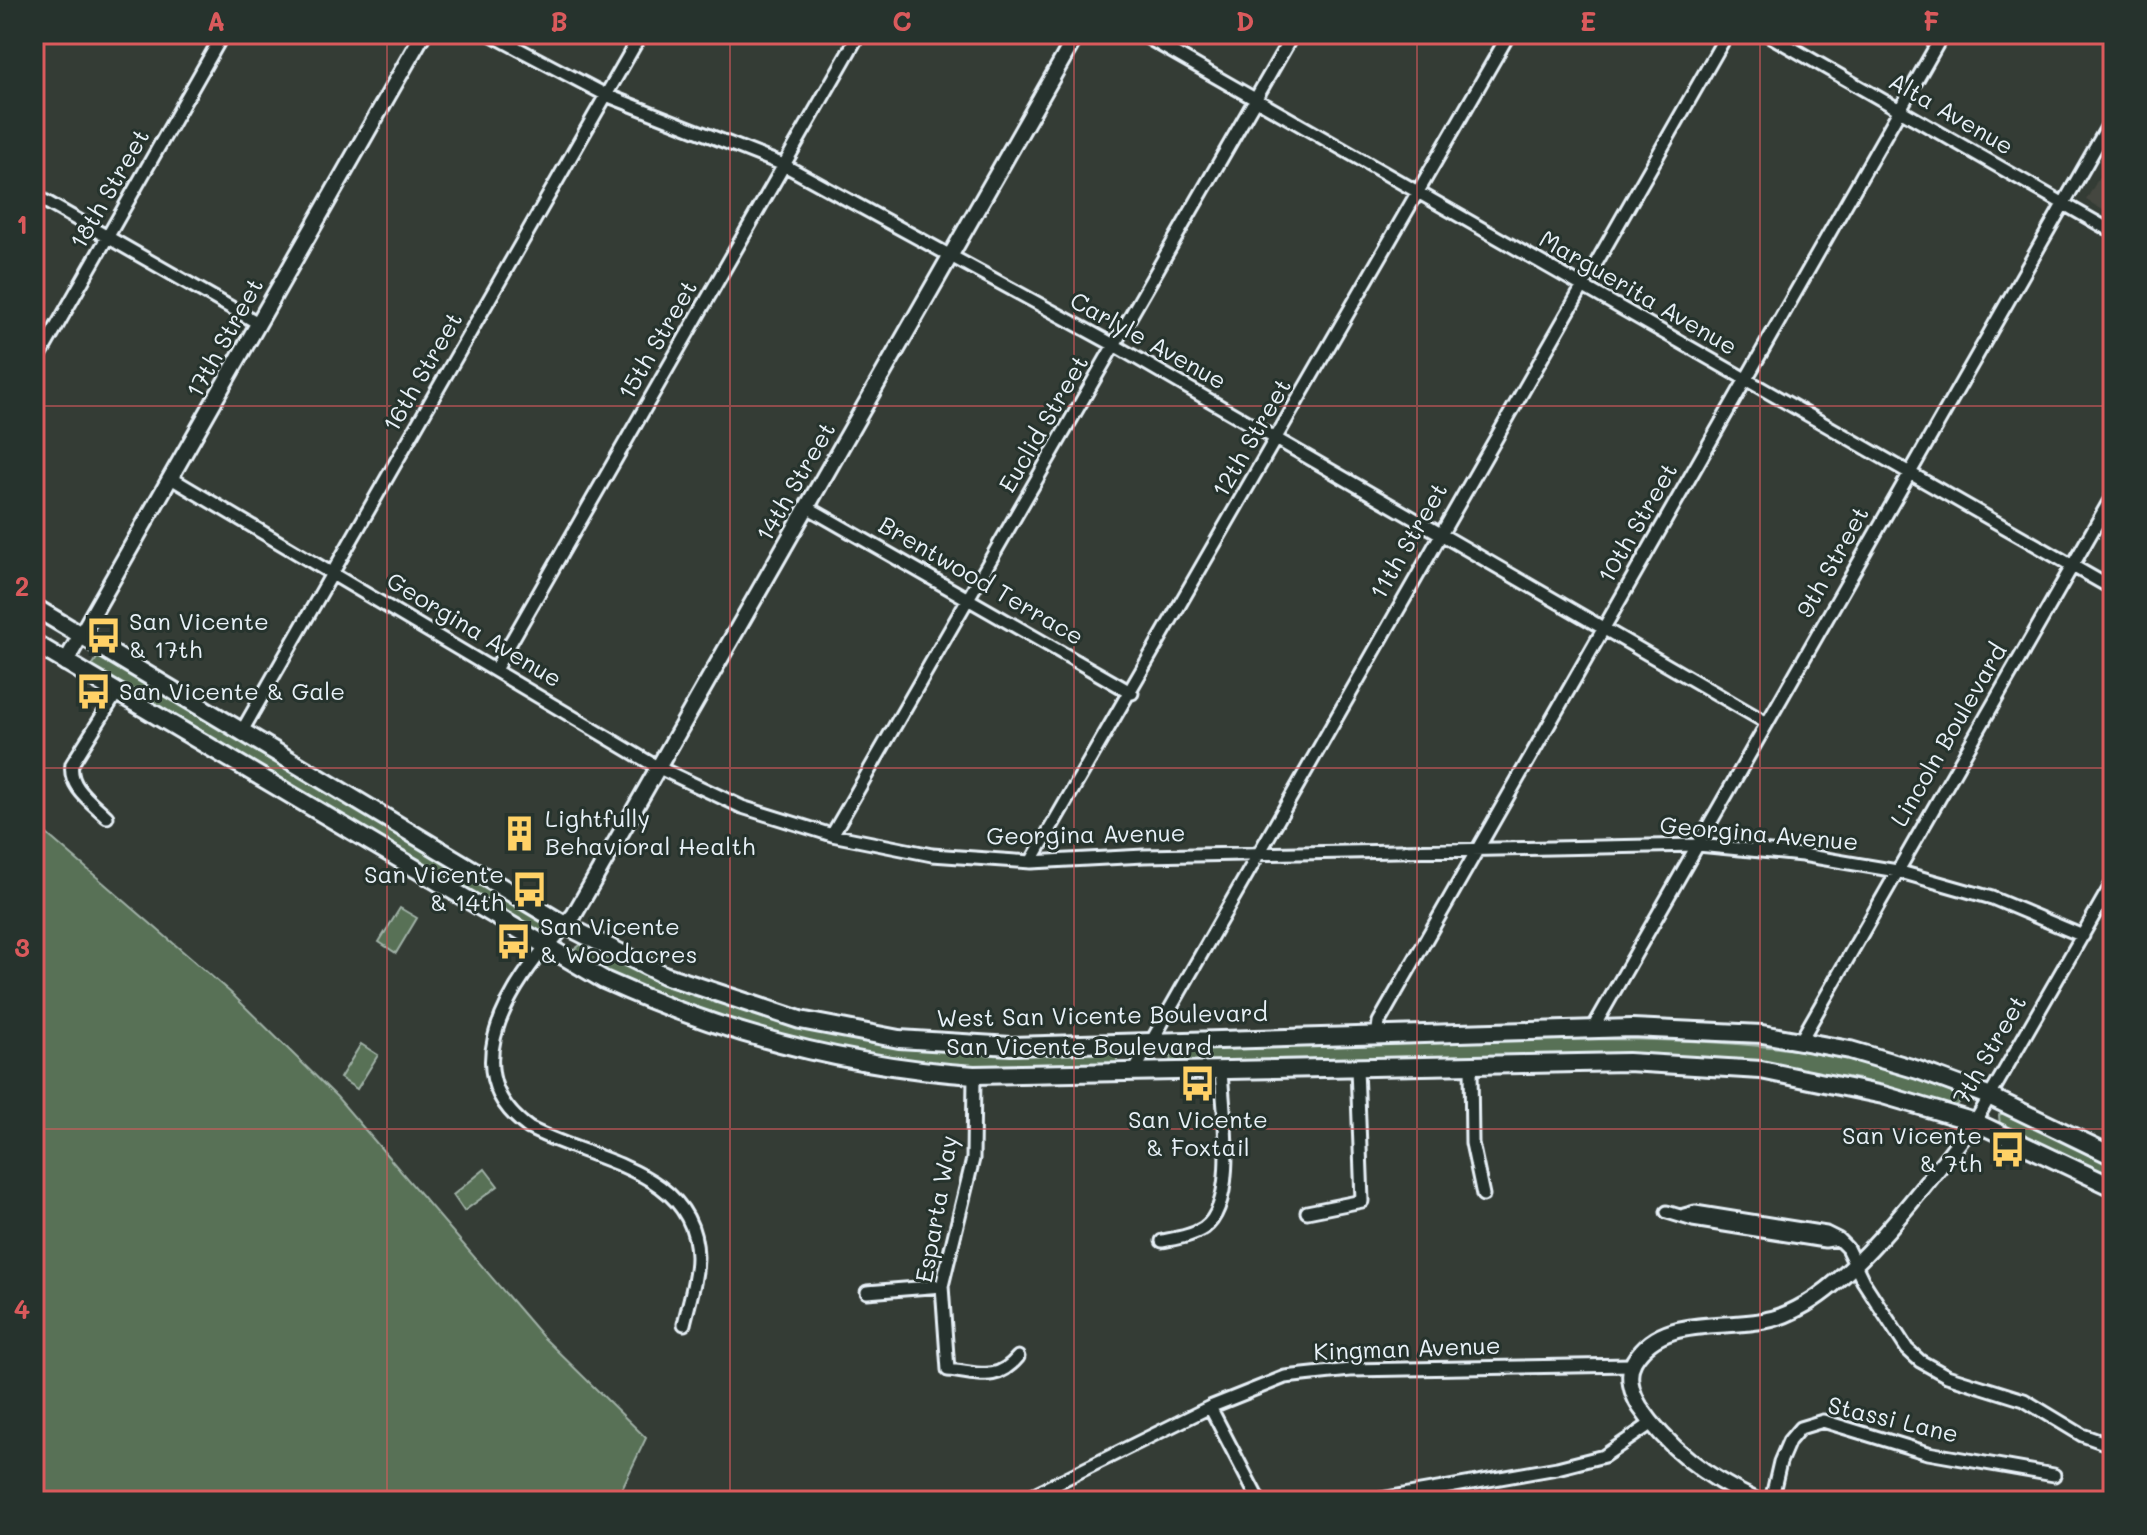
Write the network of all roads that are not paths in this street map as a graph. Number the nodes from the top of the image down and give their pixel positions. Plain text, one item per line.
1 (223, 34) edge
2 (423, 34) edge
3 (490, 34) edge
4 (641, 34) edge
5 (859, 34) edge
6 (1077, 34) edge
7 (1141, 34) edge
8 (1293, 34) edge
9 (1509, 34) edge
10 (1727, 34) edge
11 (1767, 34) edge
12 (1943, 34) edge
13 (606, 95) junction
14 (1255, 99) junction
15 (1900, 110) junction
16 (2113, 117) edge
17 (784, 165) junction
18 (1419, 193) junction
19 (34, 195) edge
20 (2063, 203) junction
21 (2113, 232) edge
22 (108, 237) junction
23 (951, 256) junction
24 (1583, 286) junction
25 (258, 323) junction
26 (1114, 345) junction
27 (34, 366) edge
28 (1745, 380) junction
29 (1277, 439) junction
30 (1908, 473) junction
31 (171, 478) junction
32 (2113, 495) edge
33 (807, 507) junction
34 (1439, 533) junction
35 (2073, 565) junction
36 (334, 572) junction
37 (2113, 589) edge
38 (970, 598) junction
39 (34, 607) edge
40 (1602, 628) junction
41 (81, 636) junction
42 (34, 643) edge
43 (65, 663) junction
44 (496, 668) junction
45 (1132, 693) junction
46 (116, 694) junction
47 (1767, 723) junction
48 (242, 731) junction
49 (657, 767) junction
50 (107, 817) dead end
51 (832, 835) junction
52 (1698, 845) junction
53 (1475, 849) junction
54 (1256, 855) junction
55 (1031, 862) junction
56 (1897, 871) junction
57 (2113, 882) edge
58 (565, 925) junction
59 (2083, 936) junction
60 (546, 946) junction
61 (1592, 1030) junction
62 (1377, 1037) junction
63 (1155, 1040) junction
64 (1801, 1040) junction
65 (1471, 1066) junction
66 (1357, 1068) junction
67 (1221, 1071) junction
68 (1134, 1072) junction
69 (974, 1075) junction
70 (1991, 1097) junction
71 (1975, 1122) junction
72 (2113, 1156) edge
73 (2113, 1187) edge
74 (1483, 1195) dead end
75 (1307, 1212) dead end
76 (1667, 1212) dead end
77 (1162, 1241) dead end
78 (1854, 1263) junction
79 (942, 1286) junction
80 (867, 1292) dead end
81 (684, 1324) dead end
82 (1018, 1357) dead end
83 (1632, 1365) junction
84 (1210, 1407) junction
85 (1652, 1423) junction
86 (2113, 1446) edge
87 (2054, 1475) dead end
88 (1020, 1501) edge
89 (1259, 1501) edge
90 (1369, 1501) edge
91 (1757, 1501) edge
92 (1771, 1501) edge

1 - 22 street, 18th Street
2 - 25 street, 17th Street
3 - 13 street, Carlyle Avenue
4 - 13 street, 16th Street
5 - 17 street, 15th Street
6 - 23 street, 14th Street
7 - 14 street, Marguerita Avenue
8 - 14 street, Euclid Street
9 - 18 street, 12th Street
10 - 24 street, 11th Street
11 - 15 street, Alta Avenue
12 - 15 street, 10th Street
13 - 17 street, Carlyle Avenue
13 - 36 street, 16th Street
14 - 18 street, Marguerita Avenue
14 - 26 street, Euclid Street
15 - 20 street, Alta Avenue
15 - 28 street, 10th Street
16 - 20 street, 9th Street
17 - 23 street, Carlyle Avenue
17 - 44 street, 15th Street
18 - 24 street, Marguerita Avenue
18 - 29 street, 12th Street
19 - 22 street
20 - 21 street, Alta Avenue
20 - 30 street, 9th Street
22 - 25 street
22 - 27 street, 18th Street
23 - 26 street, Carlyle Avenue
23 - 33 street, 14th Street
24 - 28 street, Marguerita Avenue
24 - 34 street, 11th Street
25 - 31 street, 17th Street
26 - 29 street, Carlyle Avenue
26 - 38 street, Euclid Street
28 - 30 street, Marguerita Avenue
28 - 40 street, 10th Street
29 - 34 street, Carlyle Avenue
29 - 45 street, 12th Street
30 - 35 street, Marguerita Avenue
30 - 47 street, 9th Street
31 - 36 street, Georgina Avenue
31 - 41 street, 17th Street
32 - 35 street, Lincoln Boulevard
33 - 38 street, Brentwood Terrace
33 - 49 street, 14th Street
34 - 40 street, Carlyle Avenue
34 - 54 street, 11th Street
35 - 37 street, Marguerita Avenue
35 - 56 street, Lincoln Boulevard
36 - 44 street, Georgina Avenue
36 - 48 street, 16th Street
38 - 45 street, Brentwood Terrace
38 - 51 street, Euclid Street
39 - 41 main road, West San Vicente Boulevard
40 - 47 street, Carlyle Avenue
40 - 53 street, 10th Street
41 - 43 street, 17th Street
41 - 48 main road, West San Vicente Boulevard
42 - 43 main road, San Vicente Boulevard
43 - 46 main road, San Vicente Boulevard
44 - 49 street, Georgina Avenue
45 - 55 street, 12th Street
46 - 50 street
46 - 60 main road, San Vicente Boulevard
47 - 52 street, 9th Street
48 - 58 main road, West San Vicente Boulevard
49 - 51 street, Georgina Avenue
49 - 58 street, 14th Street
51 - 55 street, Georgina Avenue
52 - 53 street, Georgina Avenue
52 - 56 street, Georgina Avenue
52 - 61 street, 9th Street
53 - 54 street, Georgina Avenue
53 - 62 street, 10th Street
54 - 55 street, Georgina Avenue
54 - 63 street, 11th Street
56 - 59 street, Georgina Avenue
56 - 64 street, Lincoln Boulevard
57 - 59 street, 7th Street
58 - 60 street, 14th Street
58 - 63 main road, West San Vicente Boulevard
59 - 70 street, 7th Street
60 - 69 main road, San Vicente Boulevard
60 - 81 street
61 - 62 main road, West San Vicente Boulevard
61 - 64 main road, West San Vicente Boulevard
62 - 63 main road, West San Vicente Boulevard
63 - 68 street, 11th Street
64 - 70 main road, West San Vicente Boulevard
65 - 66 main road, San Vicente Boulevard
65 - 71 main road, San Vicente Boulevard
65 - 74 street
66 - 67 main road, San Vicente Boulevard
66 - 75 street
67 - 68 main road, San Vicente Boulevard
67 - 77 street
68 - 69 main road, San Vicente Boulevard
69 - 79 street, Esparta Way
70 - 71 street, 7th Street
70 - 72 main road, West San Vicente Boulevard
71 - 73 main road, San Vicente Boulevard
71 - 78 street, 7th Street
76 - 78 street
78 - 83 street, 7th Street
78 - 86 street
79 - 80 street
79 - 82 street, Esparta Way
83 - 84 street, Kingman Avenue
83 - 85 street
84 - 88 street, Kingman Avenue
84 - 89 street
85 - 90 street
85 - 91 street
87 - 92 street, Stassi Lane

